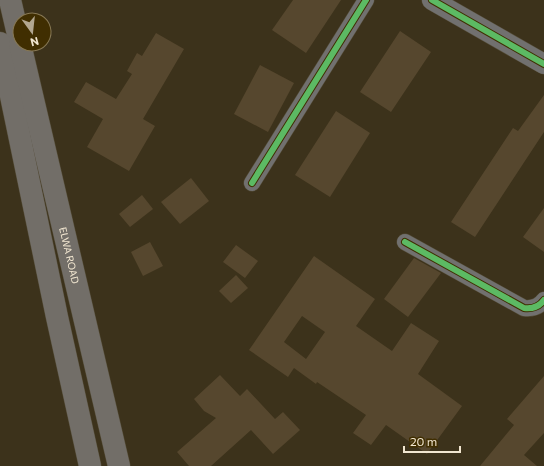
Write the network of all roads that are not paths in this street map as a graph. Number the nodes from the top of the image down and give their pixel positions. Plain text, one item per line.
1 (10, 0) edge
2 (366, 0) edge
3 (432, 0) edge
4 (13, 12) edge
5 (0, 43) edge
6 (22, 52) edge
7 (544, 64) edge
8 (252, 183) dead end
9 (405, 242) dead end
10 (542, 308) edge
11 (90, 466) edge
12 (119, 466) edge

1 - 4 main road, ELWA ROAD
2 - 8 street
3 - 7 street
5 - 11 main road
6 - 12 main road, ELWA ROAD
9 - 10 street

